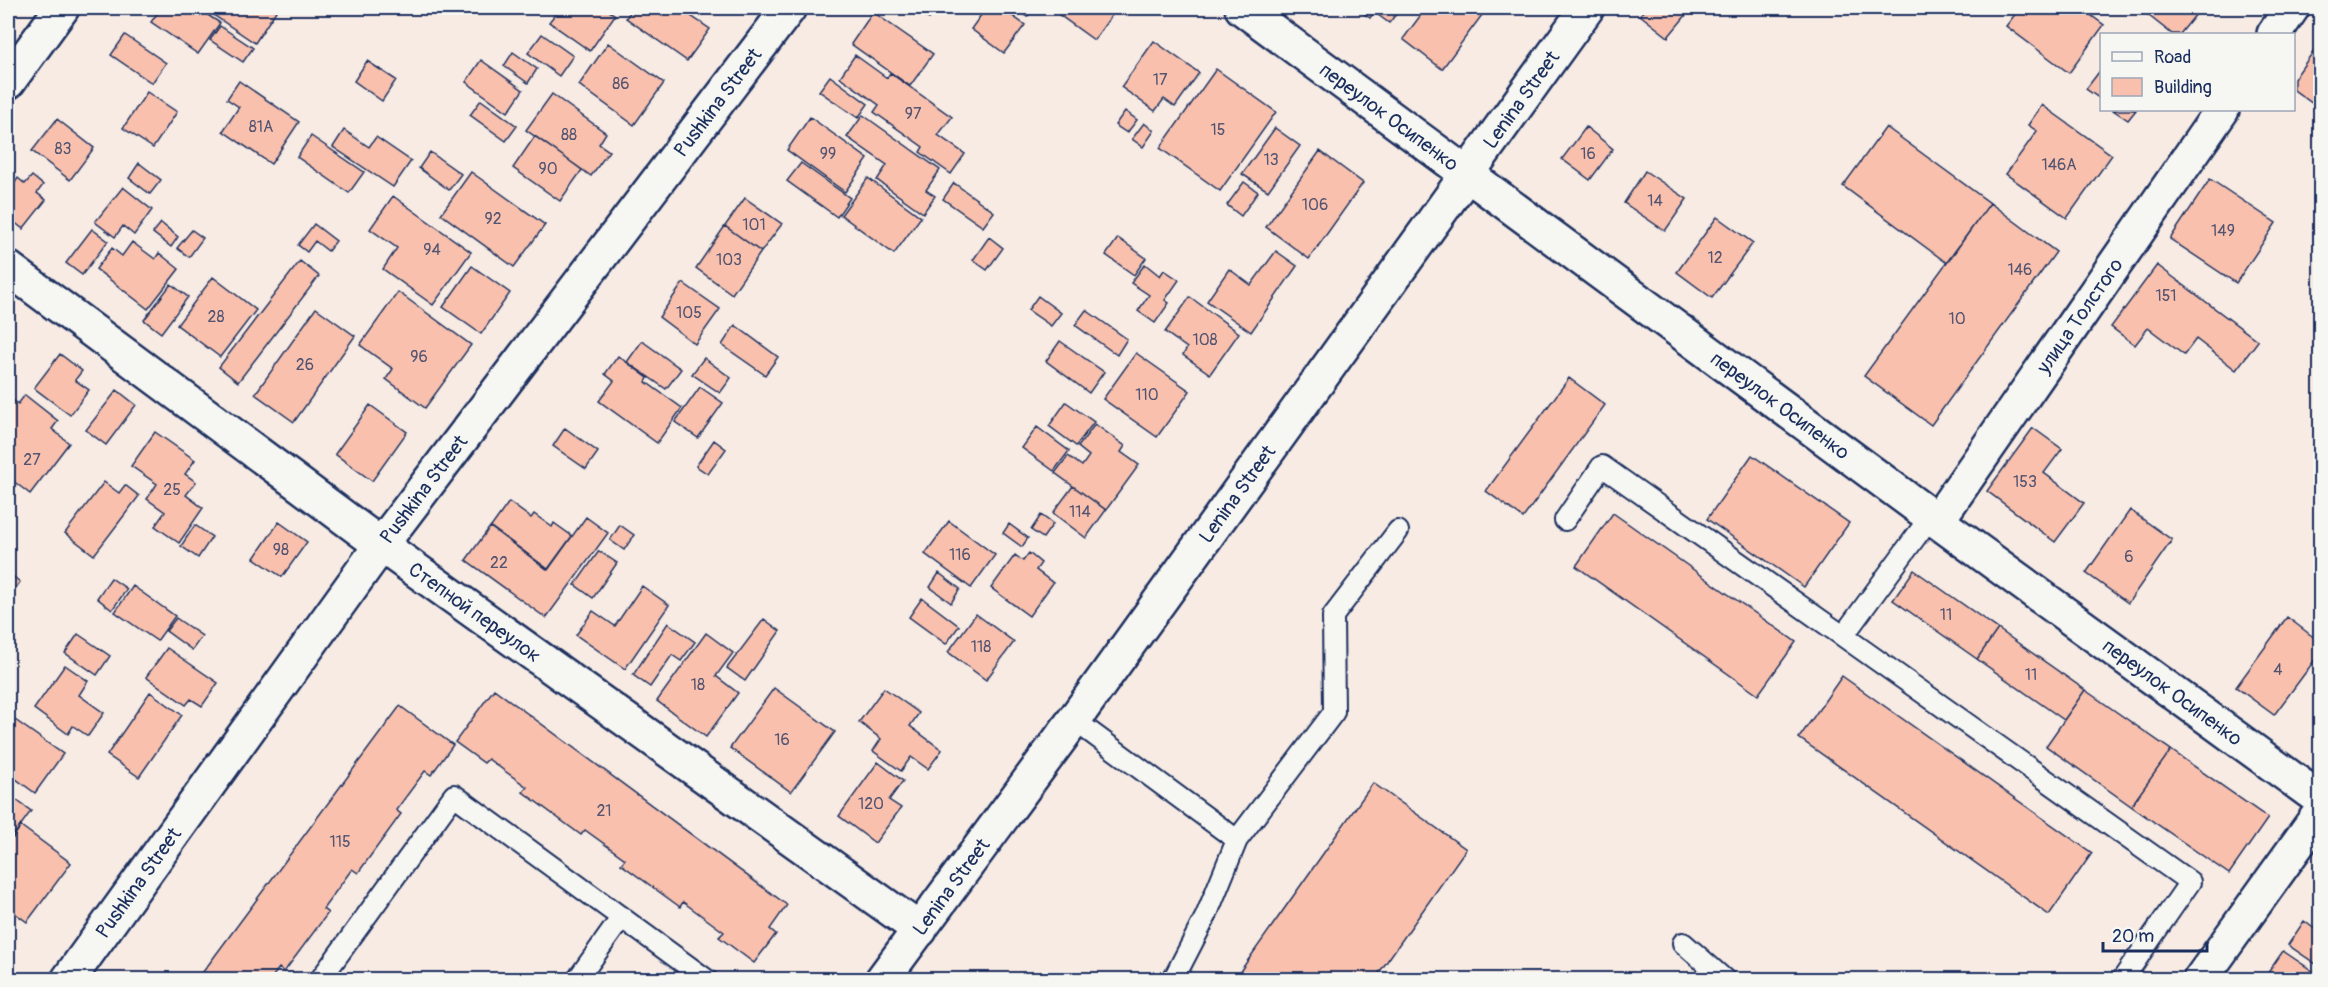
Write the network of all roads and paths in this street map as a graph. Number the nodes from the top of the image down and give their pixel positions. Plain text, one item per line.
1 (62, 8) edge
2 (789, 8) edge
3 (1242, 8) edge
4 (1587, 8) edge
5 (2292, 8) edge
6 (2275, 33) edge
7 (8, 82) edge
8 (2221, 111) edge
9 (1470, 174) junction
10 (8, 268) edge
11 (1934, 519) junction
12 (1564, 520) dead end
13 (1398, 531) dead end
14 (381, 545) junction
15 (1843, 636) junction
16 (1074, 720) junction
17 (2320, 799) edge
18 (2320, 813) edge
19 (1237, 840) junction
20 (622, 917) junction
21 (920, 930) junction
22 (1683, 943) dead end
23 (68, 980) edge
24 (320, 980) edge
25 (577, 980) edge
26 (707, 980) edge
27 (882, 980) edge
28 (1173, 980) edge
29 (1725, 980) edge
30 (2122, 980) edge
31 (2200, 980) edge

1 - 7 street
2 - 14 street, Pushkina Street
3 - 9 street, переулок Осипенко
4 - 9 street, Lenina Street
5 - 6 street
8 - 11 street, улица Толстого
9 - 11 street, переулок Осипенко
9 - 16 street, Lenina Street
10 - 14 street, Степной переулок
11 - 15 lane
11 - 17 street, переулок Осипенко
12 - 15 lane
13 - 19 lane
14 - 21 street, Степной переулок
14 - 23 street, Pushkina Street
15 - 30 lane
16 - 19 lane
16 - 21 street, Lenina Street
18 - 31 street
19 - 28 lane
20 - 24 lane
20 - 25 lane
20 - 26 lane
21 - 27 street, Lenina Street
22 - 29 lane

